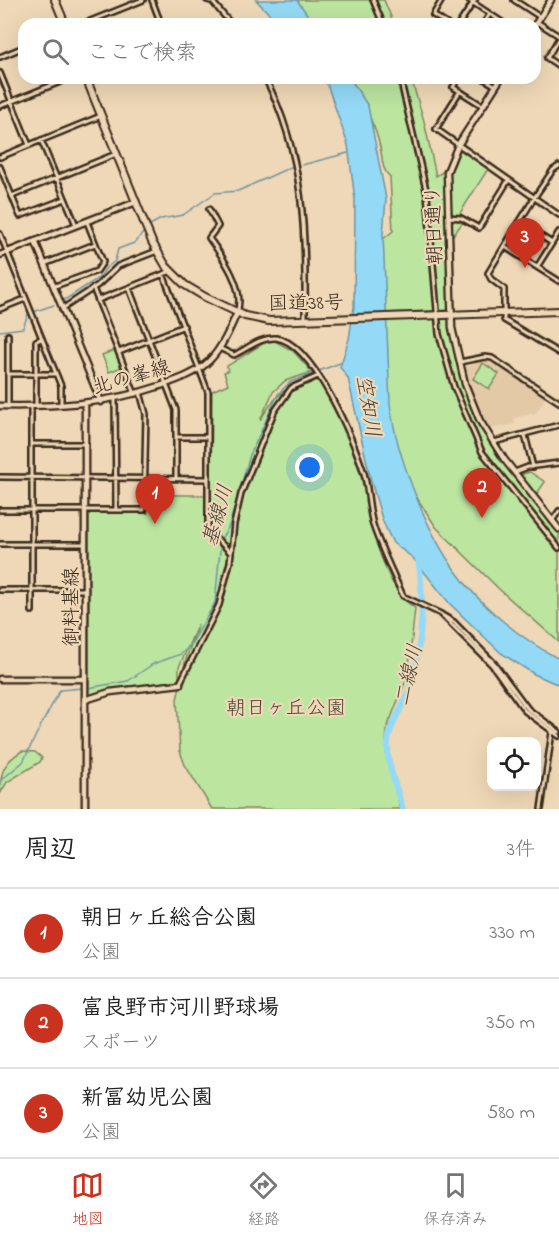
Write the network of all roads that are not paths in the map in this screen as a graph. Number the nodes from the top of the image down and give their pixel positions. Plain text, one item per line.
1 (55, 0) edge
2 (143, 0) edge
3 (152, 0) edge
4 (374, 0) edge
5 (442, 0) edge
6 (469, 0) edge
7 (514, 0) edge
8 (551, 0) edge
9 (211, 1) edge
10 (474, 1) edge
11 (490, 14) junction
12 (62, 18) edge
13 (98, 18) edge
14 (159, 18) edge
15 (226, 18) edge
16 (381, 18) edge
17 (438, 18) edge
18 (463, 18) edge
19 (487, 18) edge
20 (496, 18) edge
21 (534, 18) edge
22 (539, 18) edge
23 (541, 24) edge
24 (559, 37) edge
25 (18, 50) edge
26 (0, 57) edge
27 (559, 66) edge
28 (0, 73) edge
29 (55, 84) edge
30 (89, 84) edge
31 (267, 84) edge
32 (401, 84) edge
33 (455, 84) edge
34 (493, 84) edge
35 (496, 86) joint
36 (460, 91) junction
37 (11, 101) junction
38 (0, 106) edge
39 (483, 106) junction
40 (102, 116) junction
41 (41, 140) junction
42 (29, 145) junction
43 (458, 145) junction
44 (117, 153) junction
45 (0, 157) edge
46 (0, 167) edge
47 (558, 169) edge
48 (57, 177) junction
49 (508, 181) junction
50 (12, 196) junction
51 (65, 199) junction
52 (535, 200) junction
53 (136, 202) junction
54 (209, 209) dead end
55 (559, 215) edge
56 (447, 217) junction
57 (87, 221) junction
58 (520, 223) junction
59 (76, 225) junction
60 (559, 232) edge
61 (0, 234) edge
62 (35, 241) junction
63 (96, 243) junction
64 (552, 243) junction
65 (505, 247) junction
66 (156, 251) junction
67 (7, 252) junction
68 (0, 255) edge
69 (44, 264) junction
70 (537, 267) junction
71 (171, 272) junction
72 (163, 274) junction
73 (559, 281) edge
74 (53, 287) junction
75 (93, 288) junction
76 (129, 288) junction
77 (25, 298) junction
78 (98, 300) junction
79 (0, 309) edge
80 (61, 309) junction
81 (559, 311) edge
82 (237, 313) junction
83 (504, 313) junction
84 (452, 314) junction
85 (438, 315) junction
86 (308, 319) junction
87 (184, 326) junction
88 (8, 335) dead end
89 (41, 339) junction
90 (150, 340) junction
91 (219, 348) junction
92 (119, 352) junction
93 (559, 354) edge
94 (459, 363) junction
95 (200, 368) junction
96 (8, 374) junction
97 (36, 374) junction
98 (56, 374) junction
99 (318, 376) junction
100 (166, 383) junction
101 (138, 393) junction
102 (115, 400) junction
103 (101, 402) junction
104 (559, 402) edge
105 (85, 405) junction
106 (0, 406) edge
107 (8, 406) junction
108 (34, 406) junction
109 (61, 406) junction
110 (559, 425) edge
111 (525, 435) junction
112 (176, 437) junction
113 (208, 437) junction
114 (492, 442) junction
115 (31, 444) junction
116 (86, 444) junction
117 (559, 463) edge
118 (533, 466) junction
119 (515, 472) junction
120 (0, 477) edge
121 (32, 477) junction
122 (86, 478) junction
123 (116, 478) junction
124 (146, 478) junction
125 (176, 478) junction
126 (208, 479) junction
127 (0, 510) edge
128 (32, 510) junction
129 (85, 510) junction
130 (116, 510) junction
131 (559, 511) edge
132 (552, 521) junction
133 (559, 529) edge
134 (0, 544) edge
135 (32, 544) junction
136 (85, 544) junction
137 (559, 548) edge
138 (231, 553) junction
139 (0, 590) edge
140 (32, 590) junction
141 (85, 590) junction
142 (32, 612) dead end
143 (441, 614) junction
144 (0, 679) edge
145 (85, 679) junction
146 (180, 684) joint
147 (85, 700) junction
148 (552, 732) junction
149 (559, 734) edge
150 (85, 809) edge
151 (541, 809) edge

1 - 12 highway
2 - 13 street
3 - 14 street
4 - 16 street
5 - 17 street
6 - 10 street
7 - 21 street
8 - 22 street
9 - 15 street
10 - 11 street
10 - 18 street
11 - 19 street
11 - 20 street
23 - 24 street
24 - 27 street
25 - 26 street
28 - 37 street
29 - 37 street
30 - 40 highway, 国道38号
31 - 86 street
32 - 85 street
33 - 36 street
34 - 35 street
35 - 39 street, 朝日通り
36 - 39 street
36 - 43 street
37 - 38 street
37 - 42 street
39 - 43 street, 朝日通り
40 - 41 street
40 - 44 highway, 国道38号
41 - 42 street
41 - 48 street
42 - 45 street
43 - 49 street
43 - 56 street, 朝日通り
44 - 48 street
44 - 53 highway, 国道38号
46 - 50 street
47 - 52 street
48 - 50 street
48 - 51 street
49 - 52 street
49 - 56 street
50 - 51 street
51 - 59 street
52 - 55 street
52 - 58 street
53 - 57 street
53 - 66 highway, 国道38号
54 - 82 street
56 - 84 street, 朝日通り
57 - 59 street
57 - 63 street
58 - 64 street
58 - 65 street
59 - 62 street
60 - 64 street
61 - 67 street
62 - 67 street
62 - 69 street
63 - 69 street
63 - 74 street
64 - 70 street
65 - 70 street
65 - 83 street
66 - 71 highway, 国道38号
66 - 75 street
67 - 68 street
67 - 77 street
69 - 74 street
70 - 73 street
71 - 72 street
71 - 82 highway, 国道38号
72 - 76 street
72 - 87 street
74 - 80 street
75 - 78 street
75 - 80 street
76 - 78 street
76 - 90 street
77 - 79 street
77 - 89 street
78 - 92 street
80 - 103 street
81 - 83 highway, 国道38号
82 - 86 highway, 国道38号
82 - 91 street, 北の峯線
83 - 84 highway, 国道38号
83 - 93 street
84 - 85 highway, 国道38号
84 - 94 street, 朝日通り
85 - 86 highway, 国道38号
85 - 137 street
87 - 90 street
87 - 95 street
88 - 96 street
89 - 97 street
89 - 98 street
90 - 92 street
90 - 100 street
91 - 95 street, 北の峯線
91 - 99 street
92 - 101 street
94 - 104 street
94 - 114 street, 朝日通り
95 - 100 street, 北の峯線
95 - 113 street
96 - 97 street
96 - 107 street
97 - 98 street
97 - 108 street
98 - 109 street
99 - 138 street
99 - 143 street
100 - 101 street, 北の峯線
100 - 112 street
101 - 102 street, 北の峯線
101 - 124 street
102 - 103 street, 北の峯線
102 - 123 street
103 - 105 street, 北の峯線
105 - 109 street, 北の峯線
105 - 116 street, 御料基線
106 - 107 street, 北の峯線
107 - 108 street, 北の峯線
108 - 109 street, 北の峯線
108 - 115 street
110 - 111 street
111 - 114 street
111 - 118 street
112 - 113 street
112 - 125 street
113 - 126 street
114 - 119 street, 朝日通り
115 - 116 street
115 - 121 street
116 - 122 street, 御料基線
117 - 118 street
118 - 119 street
119 - 132 street, 朝日通り
120 - 121 street
121 - 122 street
121 - 128 street
122 - 123 street
122 - 129 street, 御料基線
123 - 124 street
123 - 130 street
124 - 125 street
124 - 130 street
125 - 126 street
126 - 138 street
127 - 128 street
128 - 129 street
128 - 135 street
129 - 130 street
129 - 136 street, 御料基線
131 - 132 street
132 - 133 street, 朝日通り
134 - 135 street
135 - 136 street
135 - 140 street
136 - 141 street, 御料基線
138 - 146 street
139 - 140 street
140 - 141 street
140 - 142 street
141 - 145 street, 御料基線
143 - 148 street
143 - 149 street
144 - 145 street
145 - 147 street, 御料基線
146 - 147 street
147 - 150 street, 御料基線
148 - 149 street
148 - 151 street

